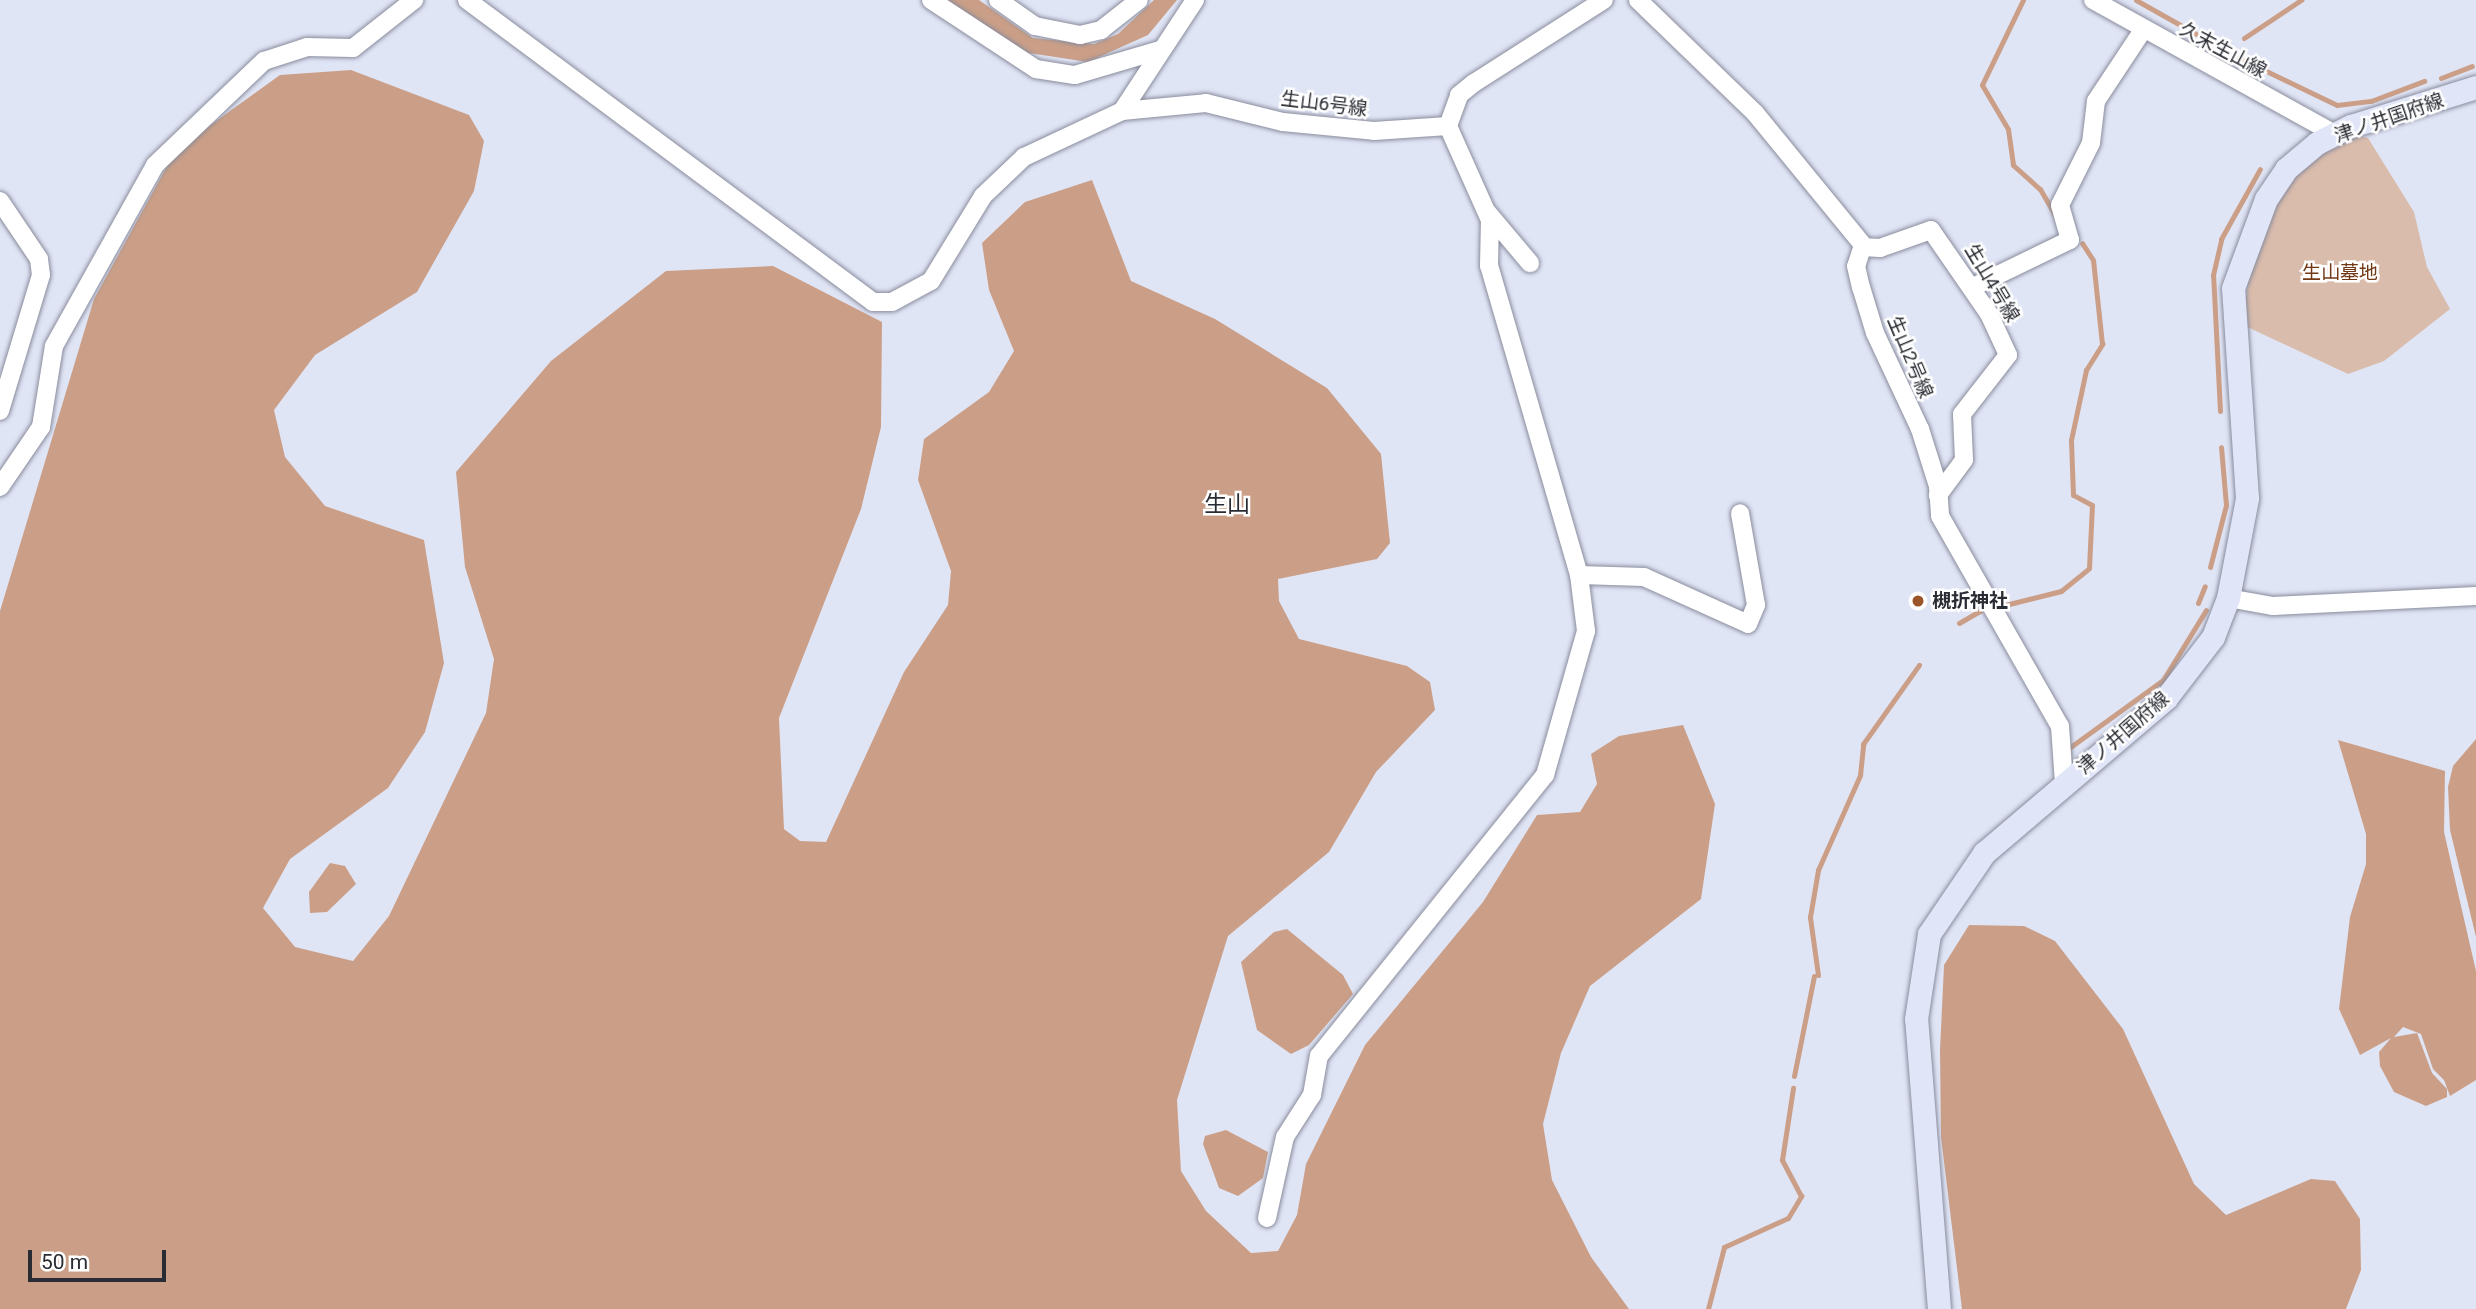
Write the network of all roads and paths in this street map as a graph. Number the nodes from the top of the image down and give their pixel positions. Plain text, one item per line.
1 (414, 0) edge
2 (467, 0) edge
3 (931, 0) edge
4 (998, 0) edge
5 (1139, 0) edge
6 (1195, 0) edge
7 (1604, 0) edge
8 (1638, 0) edge
9 (2094, 0) edge
10 (2143, 30) junction
11 (1160, 50) junction
12 (2476, 88) edge
13 (1122, 111) junction
14 (1448, 126) junction
15 (2335, 134) junction
16 (0, 201) edge
17 (1487, 212) junction
18 (1861, 247) junction
19 (1530, 263) dead end
20 (1973, 287) junction
21 (0, 411) edge
22 (0, 487) edge
23 (1938, 495) junction
24 (1740, 513) dead end
25 (1579, 575) junction
26 (2476, 596) edge
27 (2228, 598) junction
28 (2064, 783) junction
29 (1267, 1218) dead end
30 (1939, 1309) edge

1 - 22 street
2 - 13 street
3 - 11 street
4 - 5 street
6 - 11 street
7 - 14 street
8 - 18 street
9 - 10 street, 久末生山線
10 - 15 street, 久末生山線
10 - 20 street
11 - 13 street
12 - 15 main road, 津ノ井国府線
13 - 14 street, 生山6号線
14 - 17 street
15 - 27 main road, 津ノ井国府線
16 - 21 street
17 - 19 street
17 - 25 street
18 - 20 street, 生山4号線
18 - 23 street, 生山2号線
20 - 23 street, 生山4号線
23 - 28 street, 生山2号線
24 - 25 street
25 - 29 street
26 - 27 street
27 - 28 main road, 津ノ井国府線
28 - 30 main road, 津ノ井国府線

